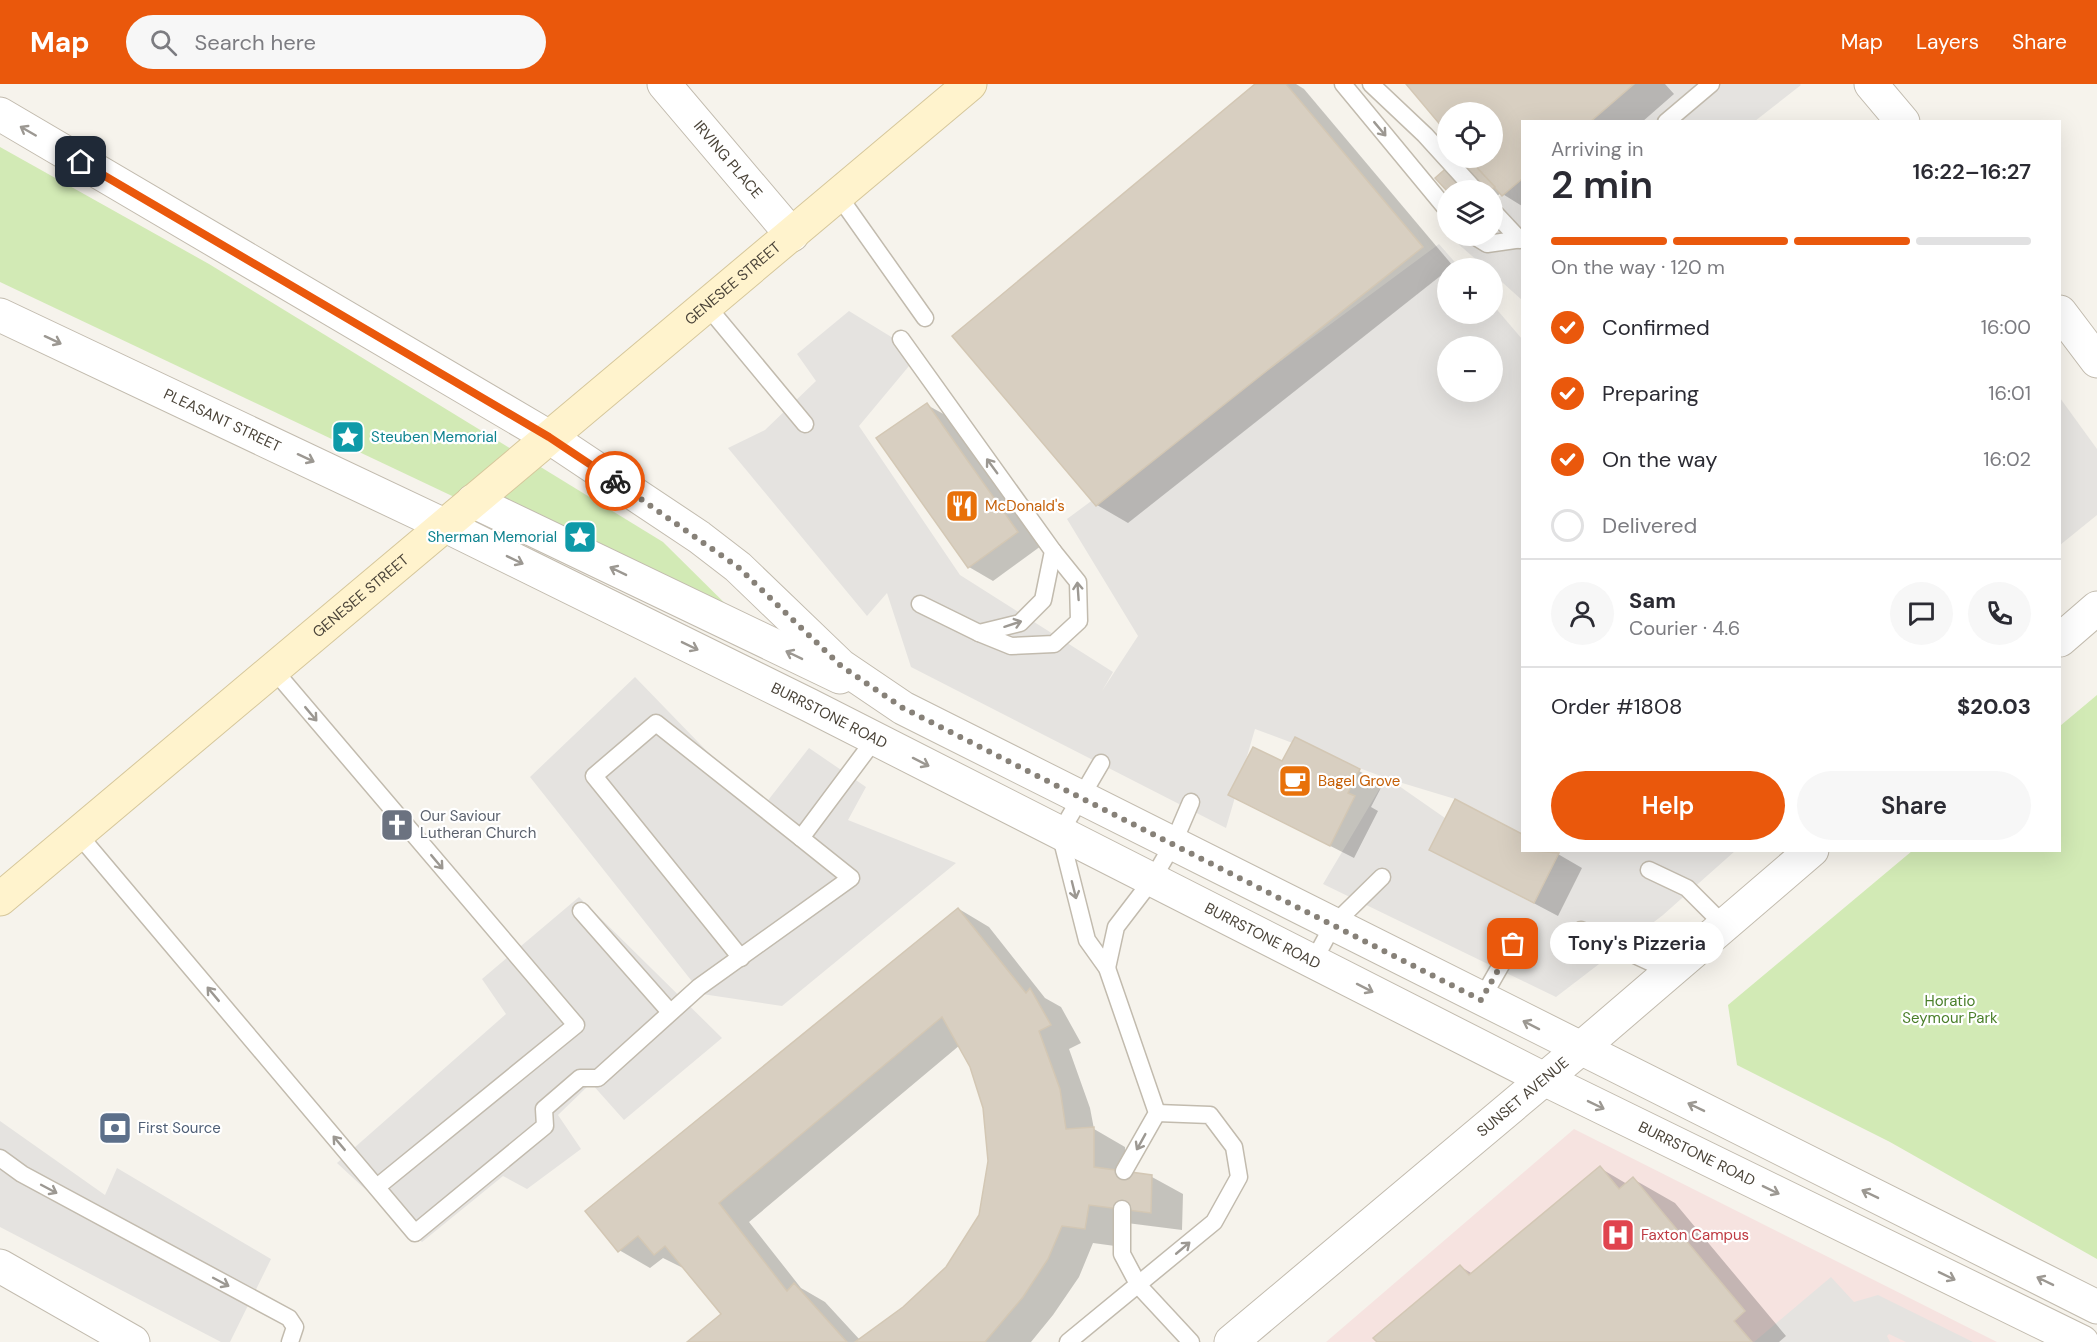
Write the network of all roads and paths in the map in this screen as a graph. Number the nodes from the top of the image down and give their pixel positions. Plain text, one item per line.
1 (664, 84) edge
2 (970, 84) edge
3 (1343, 84) edge
4 (1371, 84) edge
5 (1711, 84) edge
6 (1871, 84) edge
7 (0, 114) edge
8 (1668, 120) edge
9 (1901, 120) edge
10 (1466, 180) edge
11 (838, 195) junction
12 (1437, 197) edge
13 (1503, 221) edge
14 (792, 236) junction
15 (1521, 239) edge
16 (1503, 242) edge
17 (706, 306) junction
18 (2061, 313) edge
19 (0, 315) edge
20 (925, 318) dead end
21 (901, 339) dead end
22 (2097, 361) edge
23 (805, 424) dead end
24 (549, 437) junction
25 (473, 501) junction
26 (444, 525) junction
27 (1053, 551) junction
28 (920, 604) dead end
29 (2097, 608) edge
30 (979, 633) junction
31 (2061, 639) edge
32 (273, 669) junction
33 (903, 708) junction
34 (875, 739) junction
35 (1101, 763) dead end
36 (1082, 798) junction
37 (1191, 802) dead end
38 (1060, 833) junction
39 (78, 834) junction
40 (801, 838) junction
41 (1173, 844) junction
42 (1801, 854) edge
43 (1649, 870) dead end
44 (1382, 877) dead end
45 (1152, 880) junction
46 (0, 899) edge
47 (581, 912) dead end
48 (1333, 925) junction
49 (1725, 926) junction
50 (1581, 930) dead end
51 (1513, 944) dead end
52 (741, 958) junction
53 (1313, 962) junction
54 (1107, 968) junction
55 (1671, 972) junction
56 (1481, 1000) junction
57 (670, 1012) junction
58 (1580, 1049) junction
59 (1544, 1079) junction
60 (1157, 1113) junction
61 (0, 1158) edge
62 (1124, 1172) dead end
63 (377, 1187) junction
64 (1122, 1209) dead end
65 (0, 1266) edge
66 (1139, 1286) junction
67 (2097, 1307) edge
68 (133, 1342) edge
69 (290, 1342) edge
70 (1068, 1342) edge
71 (1191, 1342) edge
72 (1231, 1342) edge
73 (2082, 1342) edge

1 - 14 street, IRVING PLACE
2 - 11 main road, GENESEE STREET
3 -> 12 lane
4 - 10 lane
5 - 8 lane
6 - 9 street
24 -> 7 street
11 - 14 main road, GENESEE STREET
11 - 20 lane
13 - 15 lane
14 - 17 main road, GENESEE STREET
15 - 16 lane
17 - 23 lane
17 - 24 main road, GENESEE STREET
18 - 22 street
19 -> 26 street, PLEASANT STREET
27 -> 21 lane
24 - 25 main road, GENESEE STREET
24 - 33 street
25 - 26 main road, GENESEE STREET
33 -> 25 street
26 - 32 main road, GENESEE STREET
26 -> 34 street, BURRSTONE ROAD
30 -> 27 lane
30 -> 27 lane
28 - 30 lane
29 - 31 street
32 - 39 main road, GENESEE STREET
32 -> 63 lane
33 - 36 street
34 -> 38 street, BURRSTONE ROAD
34 - 40 lane
35 - 36 lane
36 - 38 lane
36 - 41 street
37 - 41 lane
38 - 45 street, BURRSTONE ROAD
38 -> 54 lane
39 - 46 main road, GENESEE STREET
63 -> 39 lane
40 - 52 lane
40 - 52 lane
41 - 45 lane
41 - 48 street
42 - 49 street, SUNSET AVENUE
43 - 49 lane
44 - 48 lane
45 - 53 street, BURRSTONE ROAD
45 - 54 lane
47 - 57 lane
48 - 53 lane
48 - 56 street
49 - 55 street, SUNSET AVENUE
50 - 55 lane
51 - 56 lane
52 - 57 lane
53 -> 59 street, BURRSTONE ROAD
54 - 60 lane
55 - 58 street, SUNSET AVENUE
58 -> 56 street
57 - 63 lane
58 - 59 street, SUNSET AVENUE
67 -> 58 street
59 - 72 street, SUNSET AVENUE
59 -> 73 street, BURRSTONE ROAD
60 -> 62 lane
66 -> 60 lane
61 -> 69 lane
64 - 66 lane
65 - 68 street
66 - 70 lane
66 - 71 lane

